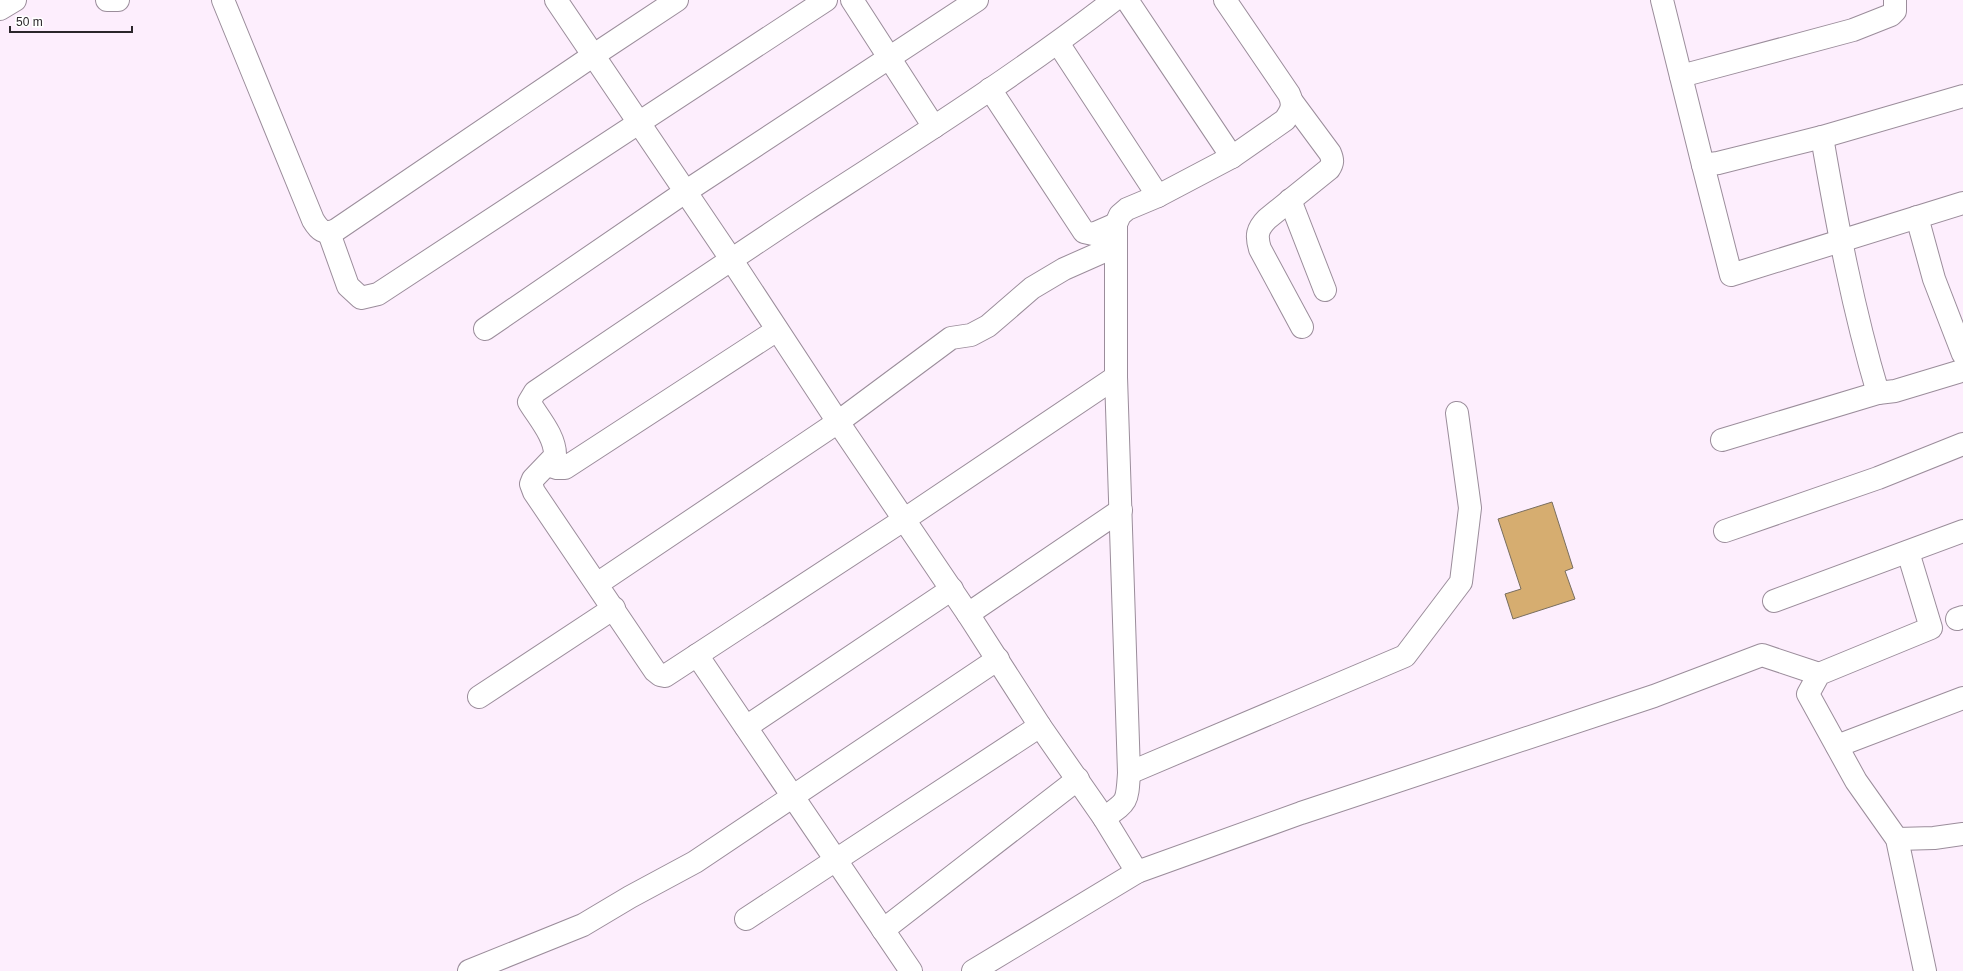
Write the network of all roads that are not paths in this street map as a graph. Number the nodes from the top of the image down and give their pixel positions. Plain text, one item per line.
1 (15, 0) edge
2 (107, 0) edge
3 (118, 0) edge
4 (223, 0) edge
5 (556, 0) edge
6 (677, 0) edge
7 (826, 0) edge
8 (852, 0) edge
9 (977, 0) edge
10 (1114, 0) edge
11 (1128, 0) edge
12 (1225, 0) edge
13 (1662, 0) edge
14 (1895, 0) edge
15 (0, 9) edge
16 (1058, 43) junction
17 (594, 55) junction
18 (890, 58) junction
19 (1681, 76) junction
20 (990, 89) junction
21 (1963, 96) edge
22 (1293, 103) junction
23 (640, 124) junction
24 (934, 127) junction
25 (1822, 137) junction
26 (1232, 157) junction
27 (1703, 165) junction
28 (685, 192) junction
29 (1158, 196) junction
30 (1290, 200) junction
31 (1963, 203) edge
32 (1917, 217) junction
33 (1116, 224) junction
34 (328, 233) junction
35 (1840, 242) junction
36 (1116, 246) junction
37 (731, 260) junction
38 (1325, 290) dead end
39 (1302, 327) dead end
40 (485, 329) dead end
41 (777, 330) junction
42 (1960, 363) edge
43 (1116, 377) junction
44 (1878, 393) junction
45 (1457, 413) dead end
46 (838, 422) junction
47 (1722, 440) dead end
48 (1963, 444) edge
49 (548, 465) junction
50 (1120, 510) junction
51 (905, 518) junction
52 (1963, 531) edge
53 (1725, 532) dead end
54 (1908, 552) junction
55 (597, 584) junction
56 (952, 589) junction
57 (1774, 601) dead end
58 (614, 608) junction
59 (968, 614) junction
60 (697, 655) junction
61 (998, 659) junction
62 (1819, 674) junction
63 (479, 697) dead end
64 (1963, 698) edge
65 (1040, 726) junction
66 (746, 727) junction
67 (1837, 746) junction
68 (1129, 773) junction
69 (1078, 779) junction
70 (793, 795) junction
71 (1104, 818) junction
72 (1963, 834) edge
73 (1897, 839) junction
74 (836, 860) junction
75 (1136, 872) junction
76 (746, 919) dead end
77 (883, 930) junction
78 (469, 971) edge
79 (911, 971) edge
80 (973, 971) edge
81 (1925, 971) edge

1 - 15 street
2 - 3 street
4 - 34 street
5 - 17 street
6 - 17 street
7 - 23 street
8 - 18 street
9 - 18 street
10 - 16 street
11 - 26 street
12 - 22 street
13 - 19 street
14 - 19 street
16 - 20 street
16 - 29 street
17 - 23 street
17 - 34 street
18 - 24 street
18 - 28 street
19 - 27 street
20 - 24 street
20 - 33 street
21 - 25 street
22 - 26 street
22 - 30 street
23 - 28 street
23 - 34 street
24 - 37 street
25 - 27 street
25 - 35 street
26 - 29 street
27 - 35 street
28 - 37 street
28 - 40 street
29 - 33 street
30 - 38 street
30 - 39 street
31 - 32 street
32 - 35 street
32 - 42 street
33 - 36 street
35 - 44 street
36 - 43 street
36 - 46 street
37 - 41 street
37 - 49 street
41 - 46 street
41 - 49 street
42 - 44 street
43 - 50 street
43 - 51 street
44 - 47 street
45 - 68 street
46 - 51 street
46 - 55 street
48 - 53 street
49 - 55 street
50 - 59 street
50 - 68 street
51 - 56 street
51 - 60 street
52 - 54 street
54 - 57 street
54 - 62 street
55 - 58 street
56 - 59 street
56 - 66 street
58 - 60 street
58 - 63 street
59 - 61 street
60 - 66 street
61 - 65 street
61 - 70 street
62 - 67 street
62 - 75 street
64 - 67 street
65 - 69 street
65 - 74 street
66 - 70 street
67 - 73 street
68 - 71 street
69 - 71 street
69 - 77 street
70 - 74 street
70 - 78 street
71 - 75 street
72 - 73 street
73 - 81 street
74 - 76 street
74 - 77 street
75 - 80 street
77 - 79 street

